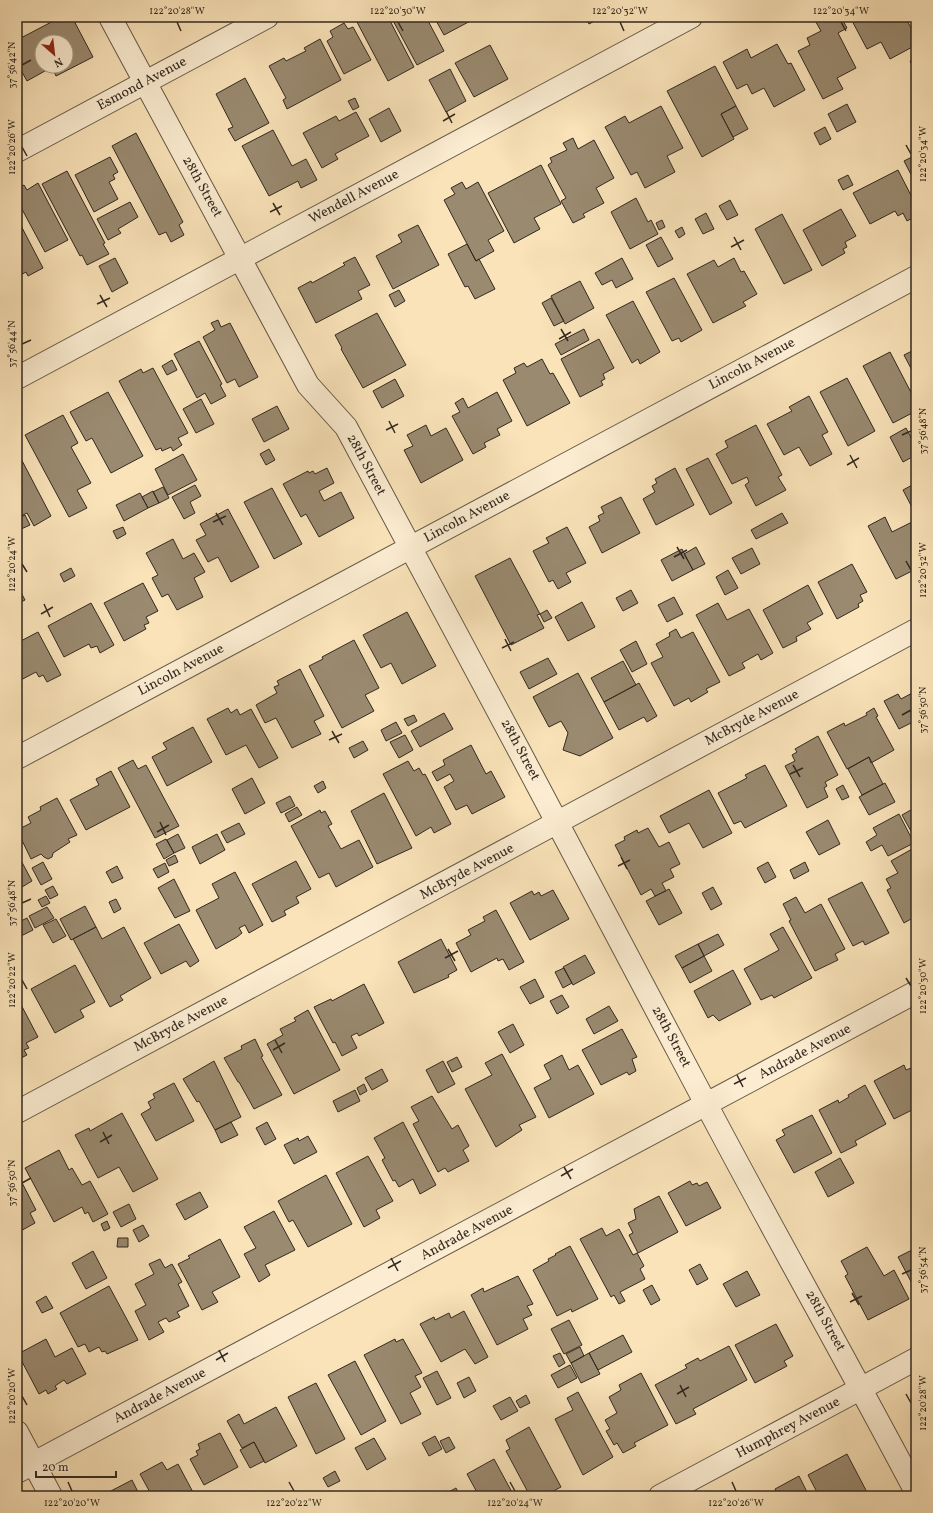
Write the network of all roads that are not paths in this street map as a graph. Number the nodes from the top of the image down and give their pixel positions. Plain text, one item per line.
1 (110, 17) edge
2 (267, 17) edge
3 (691, 17) edge
4 (145, 82) junction
5 (17, 151) edge
6 (240, 258) junction
7 (916, 276) edge
8 (17, 378) edge
9 (411, 547) junction
10 (916, 630) edge
11 (17, 758) edge
12 (559, 823) junction
13 (916, 992) edge
14 (706, 1105) junction
15 (17, 1112) edge
16 (916, 1359) edge
17 (862, 1388) junction
18 (17, 1432) edge
19 (25, 1468) edge
20 (916, 1492) edge
21 (51, 1496) edge
22 (660, 1496) edge

1 - 4 street, 28th Street
2 - 4 street, Esmond Avenue
3 - 6 street, Wendell Avenue
4 - 5 street, Esmond Avenue
4 - 6 street, 28th Street
6 - 8 street, Wendell Avenue
6 - 9 street, 28th Street
7 - 9 street, Lincoln Avenue
9 - 11 street, Lincoln Avenue
9 - 12 street, 28th Street
10 - 12 street, McBryde Avenue
12 - 14 street, 28th Street
12 - 15 street, McBryde Avenue
13 - 14 street, Andrade Avenue
14 - 17 street, 28th Street
14 - 19 street, Andrade Avenue
16 - 17 street, Humphrey Avenue
17 - 20 street, 28th Street
17 - 22 street, Humphrey Avenue
18 - 19 street
19 - 21 street

